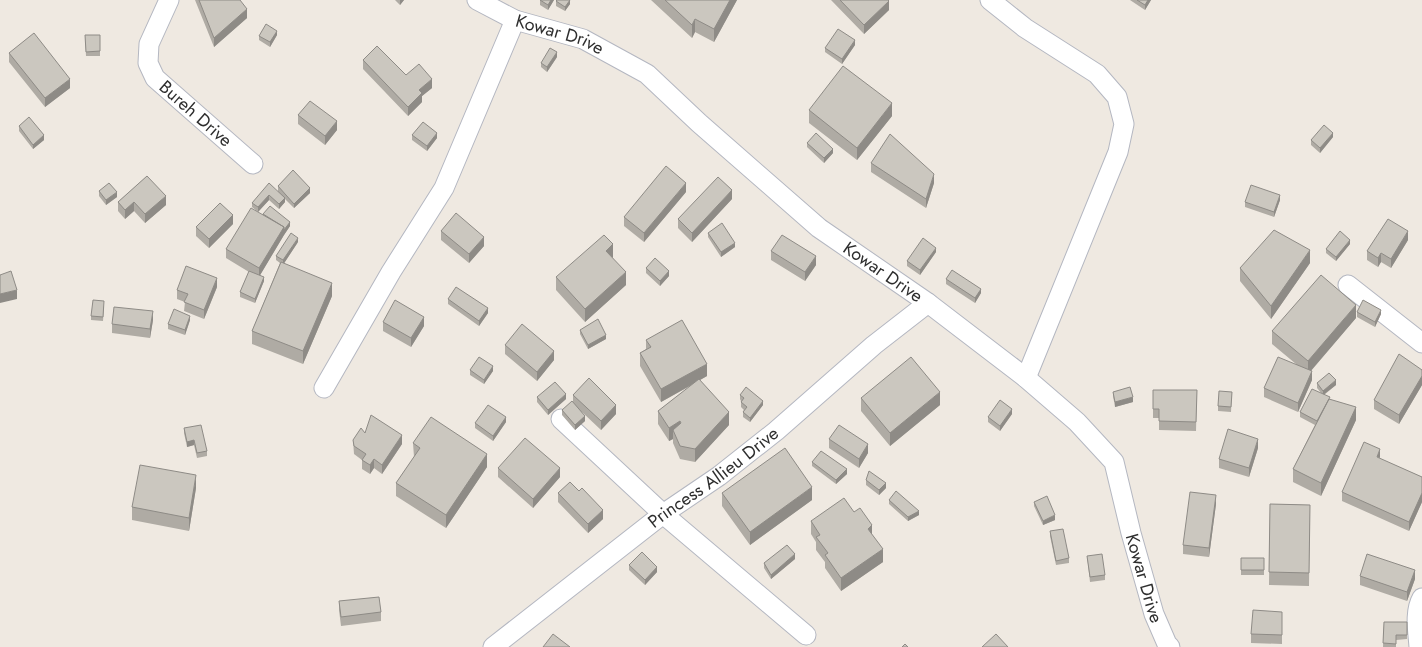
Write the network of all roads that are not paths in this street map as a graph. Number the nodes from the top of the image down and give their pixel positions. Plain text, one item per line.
1 (169, 0) edge
2 (477, 0) edge
3 (990, 0) edge
4 (515, 20) junction
5 (253, 164) dead end
6 (1348, 285) dead end
7 (928, 303) junction
8 (1422, 343) edge
9 (1026, 378) junction
10 (324, 388) dead end
11 (561, 419) dead end
12 (663, 514) junction
13 (1422, 598) edge
14 (806, 635) dead end
15 (493, 647) edge
16 (1170, 647) edge
17 (1419, 647) edge

1 - 5 street, Bureh Drive
2 - 4 street, Kowar Drive
3 - 9 street
4 - 7 street, Kowar Drive
4 - 10 street
6 - 8 street
7 - 9 street, Kowar Drive
7 - 12 street, Princess Allieu Drive
9 - 16 street, Kowar Drive
11 - 12 street
12 - 14 street
12 - 15 street, Princess Allieu Drive
13 - 17 street

